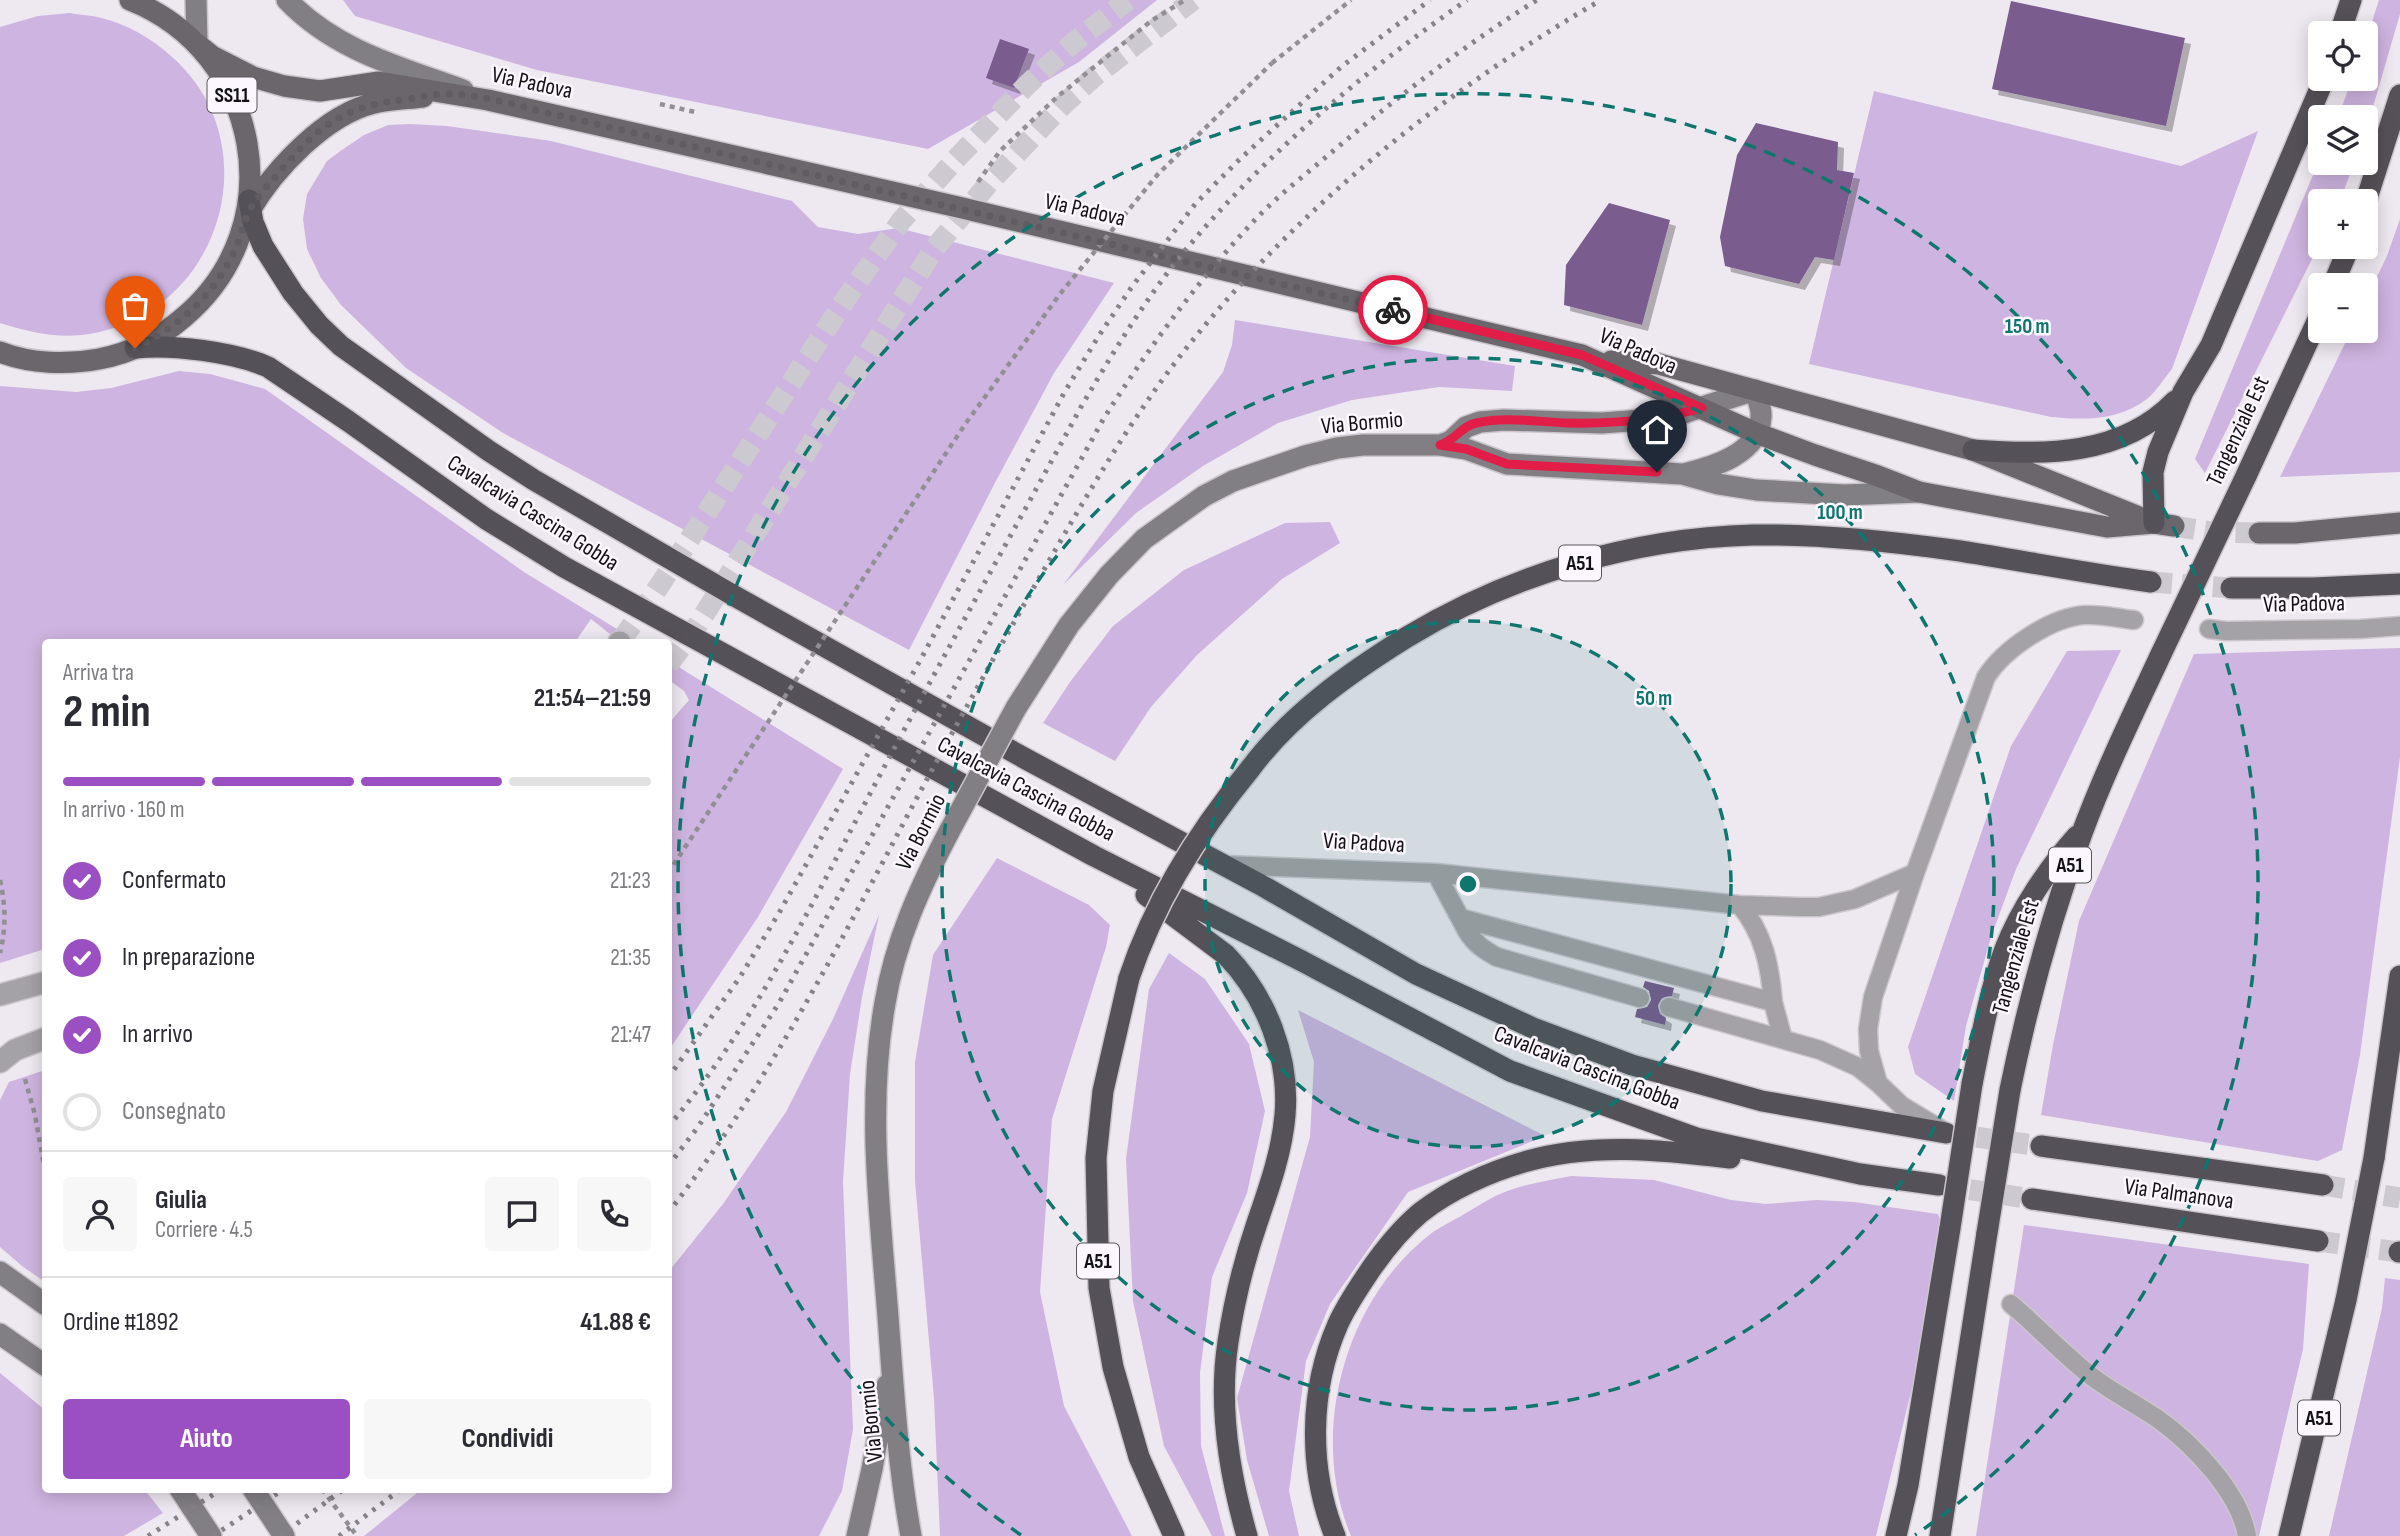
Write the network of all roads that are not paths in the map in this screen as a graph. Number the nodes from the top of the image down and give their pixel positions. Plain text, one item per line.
1 (130, 0) edge
2 (196, 0) edge
3 (287, 0) edge
4 (2351, 0) edge
5 (2344, 21) edge
6 (197, 44) junction
7 (2319, 91) edge
8 (446, 94) junction
9 (2400, 95) edge
10 (488, 100) junction
11 (2369, 189) edge
12 (248, 211) junction
13 (2308, 342) edge
14 (135, 348) junction
15 (0, 352) edge
16 (0, 360) edge
17 (30, 360) junction
18 (1595, 360) junction
19 (1755, 390) junction
20 (2183, 392) junction
21 (1702, 408) junction
22 (1756, 433) junction
23 (1440, 445) junction
24 (1973, 450) junction
25 (1682, 474) junction
26 (1919, 492) junction
27 (2400, 523) edge
28 (2164, 525) junction
29 (2259, 533) tunnel mouth
30 (2151, 582) tunnel mouth
31 (2400, 584) edge
32 (2231, 588) tunnel mouth
33 (2134, 620) dead end
34 (2400, 626) edge
35 (2209, 629) dead end
36 (2083, 830) junction
37 (1094, 856) junction
38 (1222, 865) junction
39 (1436, 873) junction
40 (1915, 873) junction
41 (1740, 905) junction
42 (1460, 918) junction
43 (2400, 976) edge
44 (42, 983) edge
45 (0, 995) edge
46 (1640, 998) dead end
47 (1773, 1002) junction
48 (1669, 1007) dead end
49 (1783, 1039) junction
50 (42, 1040) edge
51 (0, 1062) edge
52 (1878, 1083) junction
53 (1946, 1133) joint
54 (2041, 1146) tunnel mouth
55 (1860, 1174) junction
56 (1940, 1185) tunnel mouth
57 (2323, 1185) tunnel mouth
58 (2032, 1199) tunnel mouth
59 (2318, 1241) tunnel mouth
60 (0, 1272) edge
61 (42, 1302) edge
62 (2011, 1304) dead end
63 (0, 1334) edge
64 (891, 1359) junction
65 (42, 1363) edge
66 (183, 1493) edge
67 (256, 1493) edge
68 (907, 1529) edge
69 (211, 1536) edge
70 (284, 1536) edge
71 (857, 1536) edge
72 (1174, 1536) edge
73 (1247, 1536) edge
74 (1335, 1536) edge
75 (1896, 1536) edge
76 (1940, 1536) edge
77 (2247, 1536) edge
78 (2289, 1536) edge

1 - 6 main road, SS11
2 - 6 main road
3 - 10 main road
4 - 5 highway
6 - 8 main road, Via Padova
6 - 12 main road, SS11
7 - 20 highway
8 - 10 main road, Via Padova
8 - 12 main road, Via Padova
9 - 11 highway
10 - 18 main road, Via Padova
12 - 14 main road, SS11
12 - 38 highway, Cavalcavia Cascina Gobba
13 - 36 highway, Tangenziale Est / A51, bridge
14 - 17 main road, SS11
14 - 37 highway, Cavalcavia Cascina Gobba
15 - 17 main road, SS11
16 - 17 main road
18 - 19 main road
18 - 21 main road, Via Padova
19 - 21 main road
19 - 22 main road
19 - 24 main road
20 - 24 highway
20 - 28 highway
21 - 22 main road, Via Padova
21 - 23 main road
22 - 25 main road
22 - 26 main road, Via Padova
23 - 25 main road, Via Bormio
23 - 64 main road, Via Bormio, bridge
24 - 28 main road
25 - 26 main road, Via Bormio
26 - 28 main road, Via Padova
27 - 29 main road
30 - 72 highway, A51, bridge
31 - 32 highway
33 - 40 lane
34 - 35 lane, Via Padova
36 - 75 highway, bridge
36 - 76 highway, Tangenziale Est / A51, bridge
37 - 55 highway, Cavalcavia Cascina Gobba
37 - 73 highway
38 - 39 lane, Via Padova
38 - 53 highway, Cavalcavia Cascina Gobba
39 - 41 lane, Via Padova
39 - 42 lane
40 - 41 lane, Via Padova
40 - 52 lane
41 - 47 lane
42 - 46 lane
42 - 47 lane
43 - 78 highway, A51, bridge
44 - 45 street
47 - 49 lane
48 - 49 lane
49 - 52 lane
50 - 51 street
52 - 53 lane
54 - 57 highway, Via Palmanova
55 - 56 highway, Cavalcavia Cascina Gobba
55 - 74 highway
58 - 59 highway, Via Palmanova
60 - 61 main road
62 - 77 lane
63 - 65 main road
64 - 68 main road, Via Bormio
64 - 71 main road
66 - 69 main road
67 - 70 main road

